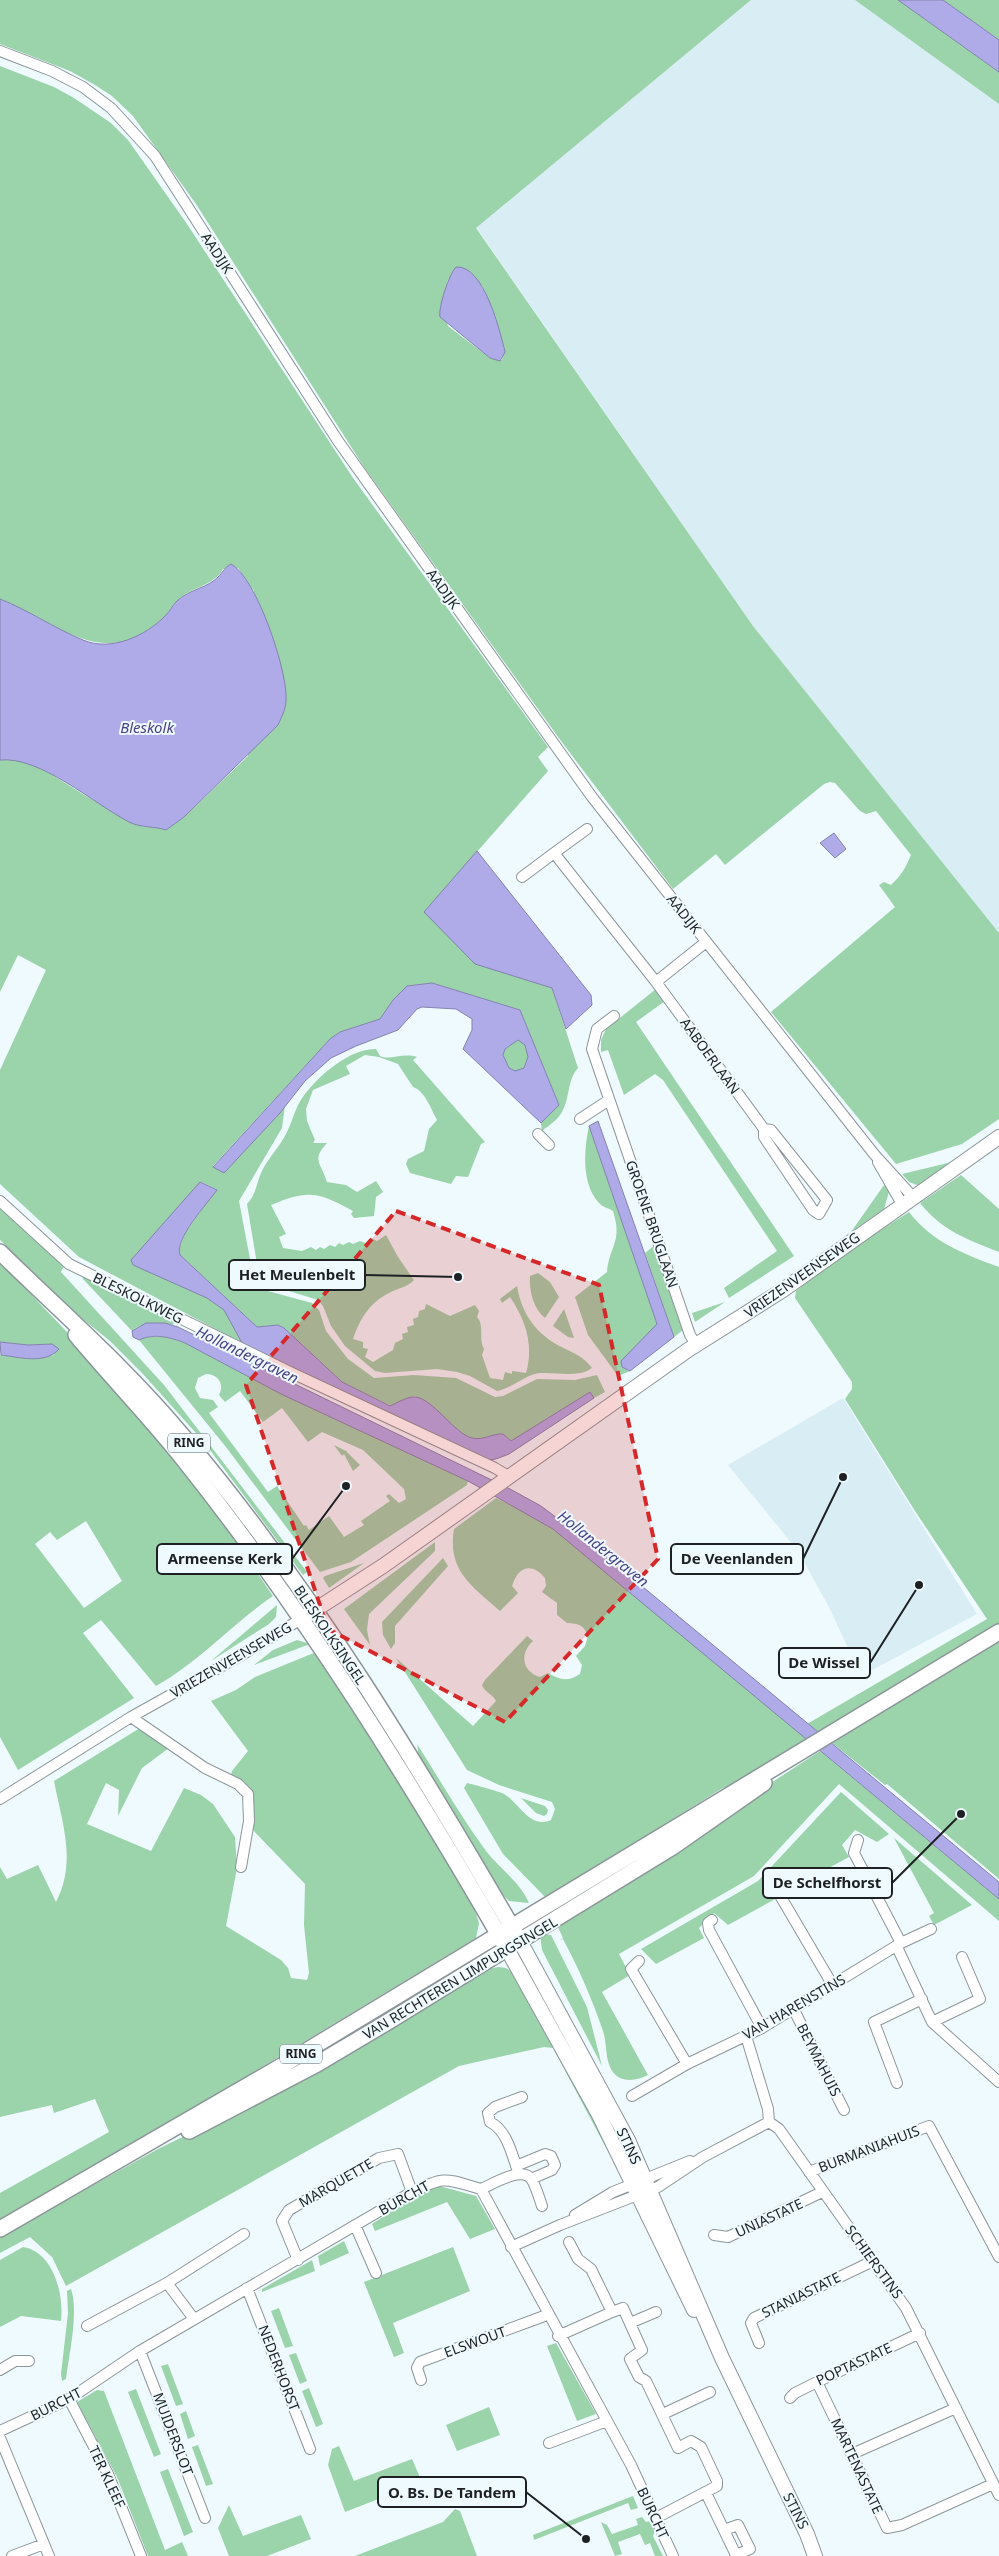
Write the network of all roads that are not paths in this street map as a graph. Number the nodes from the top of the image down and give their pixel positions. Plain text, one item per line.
1 (0, 51) edge
2 (587, 829) dead end
3 (554, 853) junction
4 (522, 877) dead end
5 (706, 942) junction
6 (656, 982) junction
7 (614, 1016) dead end
8 (610, 1100) junction
9 (580, 1119) dead end
10 (764, 1129) junction
11 (538, 1134) dead end
12 (999, 1137) edge
13 (549, 1145) dead end
14 (0, 1201) edge
15 (907, 1201) junction
16 (0, 1252) edge
17 (41, 1293) junction
18 (697, 1346) junction
19 (504, 1479) junction
20 (315, 1611) junction
21 (301, 1619) junction
22 (999, 1632) edge
23 (131, 1717) junction
24 (805, 1751) junction
25 (0, 1800) edge
26 (858, 1840) dead end
27 (241, 1867) dead end
28 (784, 1875) dead end
29 (712, 1920) dead end
30 (931, 1929) dead end
31 (505, 1930) junction
32 (514, 1945) junction
33 (899, 1945) junction
34 (962, 1957) dead end
35 (639, 1961) dead end
36 (832, 1984) junction
37 (922, 1999) junction
38 (794, 2010) junction
39 (932, 2022) junction
40 (762, 2028) junction
41 (746, 2036) junction
42 (687, 2064) junction
43 (999, 2082) edge
44 (897, 2083) dead end
45 (632, 2096) dead end
46 (522, 2097) dead end
47 (844, 2110) dead end
48 (769, 2122) junction
49 (517, 2170) junction
50 (102, 2172) junction
51 (809, 2172) junction
52 (531, 2178) junction
53 (641, 2187) junction
54 (481, 2189) junction
55 (412, 2192) junction
56 (822, 2192) junction
57 (542, 2206) dead end
58 (354, 2225) junction
59 (0, 2229) edge
60 (244, 2234) dead end
61 (714, 2235) dead end
62 (569, 2242) dead end
63 (511, 2247) junction
64 (999, 2257) edge
65 (298, 2260) junction
66 (873, 2261) junction
67 (376, 2273) dead end
68 (167, 2283) junction
69 (247, 2288) junction
70 (612, 2312) junction
71 (656, 2312) dead end
72 (547, 2315) junction
73 (194, 2319) junction
74 (630, 2323) junction
75 (87, 2326) dead end
76 (920, 2333) junction
77 (558, 2336) junction
78 (759, 2343) dead end
79 (140, 2351) junction
80 (28, 2361) dead end
81 (0, 2370) edge
82 (422, 2380) dead end
83 (817, 2382) junction
84 (710, 2392) dead end
85 (790, 2398) dead end
86 (69, 2400) junction
87 (956, 2408) junction
88 (663, 2414) junction
89 (607, 2421) junction
90 (0, 2431) edge
91 (0, 2438) edge
92 (549, 2443) dead end
93 (310, 2449) dead end
94 (852, 2454) junction
95 (993, 2484) junction
96 (706, 2493) junction
97 (999, 2495) edge
98 (205, 2518) dead end
99 (656, 2518) junction
100 (724, 2530) dead end
101 (44, 2544) junction
102 (12, 2556) edge
103 (49, 2556) edge
104 (141, 2556) edge
105 (673, 2556) edge
106 (815, 2556) edge

1 - 5 street, AADIJK
2 - 3 street
3 - 4 street
3 - 6 street, AABOERLAAN
5 - 6 street
5 - 15 street, AADIJK
6 - 10 street, AABOERLAAN
7 - 8 street, GROENE BRUGLAAN
8 - 9 street
8 - 18 street, GROENE BRUGLAAN
10 - 10 street, AABOERLAAN
11 - 13 street
12 - 15 street, VRIEZENVEENSEWEG
14 - 19 street, BLESKOLKWEG
15 - 18 street, VRIEZENVEENSEWEG
16 - 17 main road, BLESKOLKSINGEL / RING
17 - 20 main road, BLESKOLKSINGEL / RING
17 - 21 main road, BLESKOLKSINGEL / RING
18 - 19 street, VRIEZENVEENSEWEG
19 - 20 street, VRIEZENVEENSEWEG
20 - 21 street, VRIEZENVEENSEWEG
20 - 31 main road, BLESKOLKSINGEL / RING
21 - 23 street, VRIEZENVEENSEWEG
21 - 31 main road, BLESKOLKSINGEL / RING
22 - 24 main road, VAN RECHTEREN LIMPURGSINGEL
23 - 25 street, VRIEZENVEENSEWEG
23 - 27 street
24 - 31 main road, VAN RECHTEREN LIMPURGSINGEL
24 - 32 main road, VAN RECHTEREN LIMPURGSINGEL
26 - 33 street
28 - 36 street
29 - 40 street
30 - 33 street, VAN HARENSTINS
31 - 32 main road, BLESKOLKSINGEL / RING
31 - 50 main road, VAN RECHTEREN LIMPURGSINGEL / RING
32 - 50 main road, VAN RECHTEREN LIMPURGSINGEL / RING
32 - 53 street, STINS
33 - 36 street, VAN HARENSTINS
33 - 37 street
34 - 39 street
35 - 42 street
36 - 38 street, VAN HARENSTINS
37 - 39 street
37 - 44 street
38 - 40 street, VAN HARENSTINS
38 - 47 street, BEYMAHUIS
39 - 43 street
40 - 41 street, VAN HARENSTINS
41 - 42 street, VAN HARENSTINS
41 - 48 street
42 - 45 street, VAN HARENSTINS
46 - 49 street
48 - 51 street, SCHIERSTINS
48 - 53 street
49 - 52 street
49 - 52 street
49 - 54 street
50 - 59 main road, VAN RECHTEREN LIMPURGSINGEL / RING
51 - 56 street, SCHIERSTINS
51 - 64 street, BURMANIAHUIS
52 - 57 street
53 - 63 street
53 - 106 street, STINS
54 - 55 street, BURCHT
54 - 63 street, BURCHT
55 - 58 street, BURCHT
55 - 65 street, MARQUETTE
56 - 61 street, UNIASTATE
56 - 66 street, SCHIERSTINS
58 - 65 street, BURCHT
58 - 67 street
60 - 68 street
62 - 70 street
63 - 72 street, BURCHT
65 - 69 street, BURCHT
66 - 76 street, SCHIERSTINS
66 - 78 street, STANIASTATE
68 - 73 street
68 - 75 street
69 - 73 street, BURCHT
69 - 93 street, NEDERHORST
70 - 74 street
70 - 77 street
71 - 74 street
72 - 77 street, BURCHT
72 - 82 street, ELSWOUT
73 - 79 street, BURCHT
74 - 88 street
76 - 83 street, POPTASTATE
76 - 87 street, SCHIERSTINS
77 - 89 street, BURCHT
79 - 86 street, BURCHT
79 - 98 street, MUIDERSLOT
80 - 81 street
83 - 85 street, POPTASTATE
83 - 94 street, MARTENASTATE
84 - 88 street
86 - 90 street, BURCHT
86 - 104 street, TER KLEEF
87 - 94 street
87 - 95 street, SCHIERSTINS
88 - 96 street
89 - 92 street
89 - 99 street, BURCHT
91 - 101 street
94 - 95 street, MARTENASTATE
95 - 97 street, SCHIERSTINS
96 - 99 street
96 - 100 street
99 - 105 street, BURCHT
101 - 102 street
101 - 103 street

